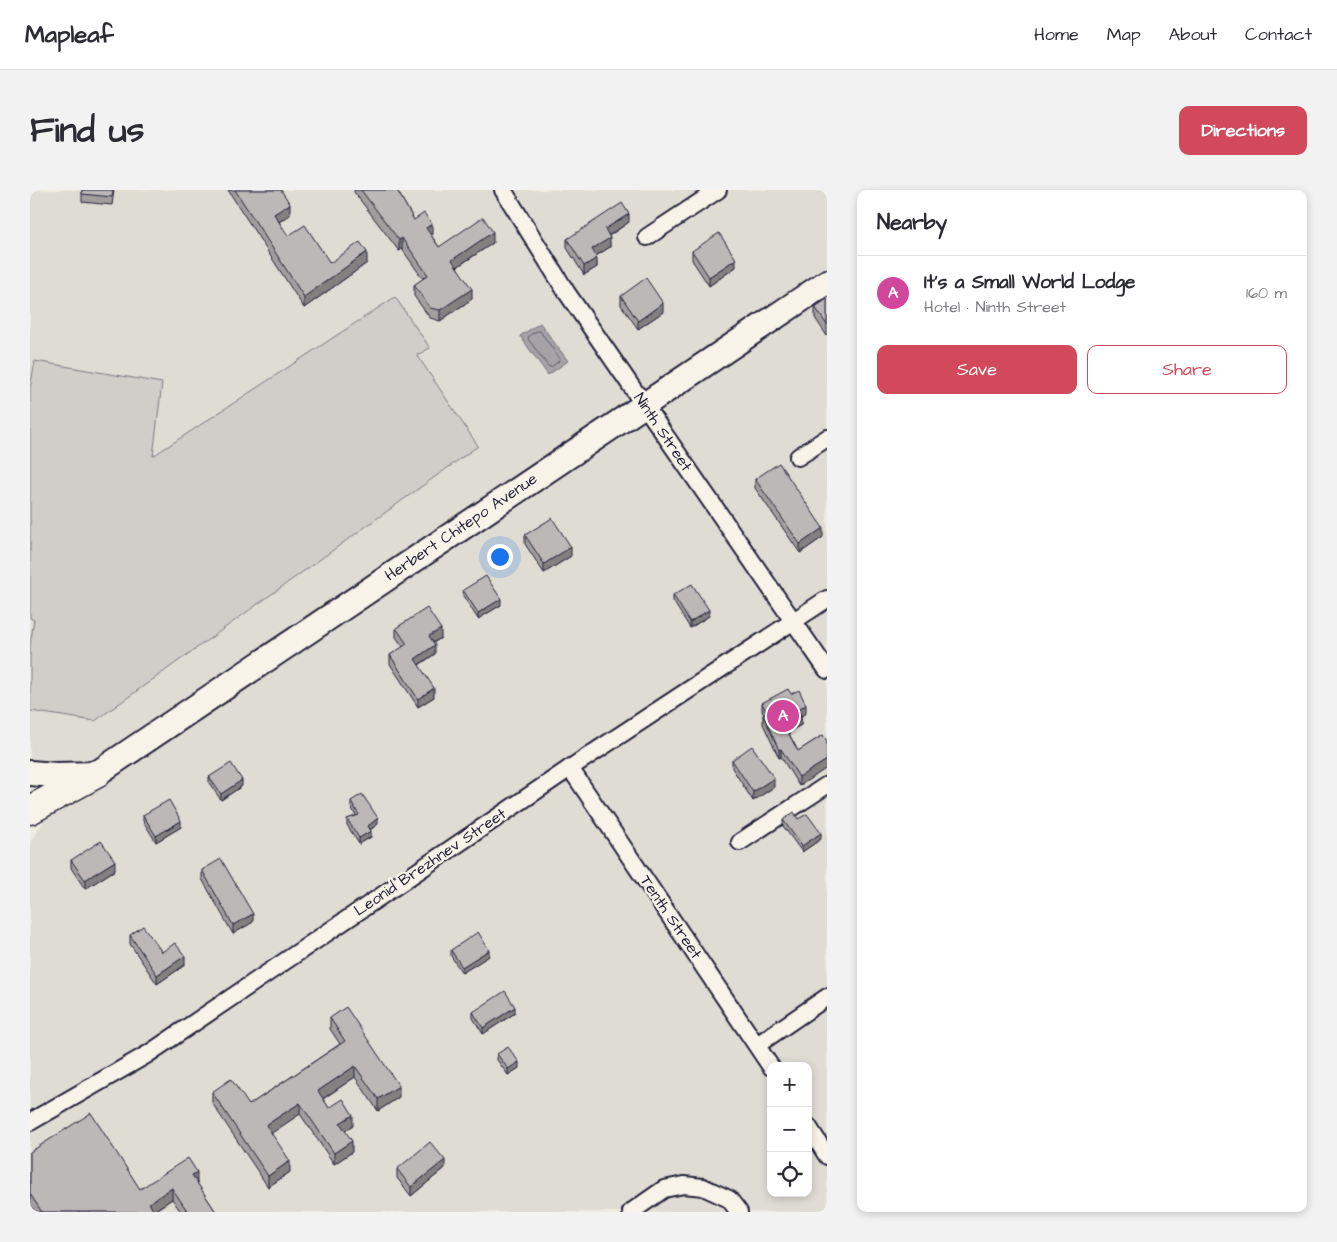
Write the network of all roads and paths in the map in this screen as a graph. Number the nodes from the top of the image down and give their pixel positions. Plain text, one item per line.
1 (503, 190) edge
2 (718, 190) edge
3 (647, 237) dead end
4 (827, 282) edge
5 (644, 404) junction
6 (827, 438) edge
7 (798, 457) dead end
8 (827, 599) edge
9 (792, 621) junction
10 (827, 670) edge
11 (570, 768) junction
12 (30, 773) edge
13 (96, 774) junction
14 (827, 785) edge
15 (30, 810) edge
16 (740, 842) dead end
17 (827, 997) edge
18 (757, 1045) junction
19 (768, 1062) edge
20 (30, 1122) edge
21 (812, 1132) edge
22 (827, 1156) edge
23 (631, 1212) edge
24 (739, 1212) edge

1 - 5 street, Ninth Street
2 - 3 street
4 - 5 main road, Herbert Chitepo Avenue
5 - 9 street, Ninth Street
5 - 13 main road, Herbert Chitepo Avenue
6 - 7 street
8 - 9 street, Leonid Brezhnev Street
9 - 10 street, Ninth Street
9 - 11 street, Leonid Brezhnev Street
11 - 18 street, Tenth Street
11 - 20 street, Leonid Brezhnev Street
12 - 13 main road
13 - 15 highway
14 - 16 street
17 - 18 street
18 - 19 street, Tenth Street
21 - 22 street
23 - 24 street

